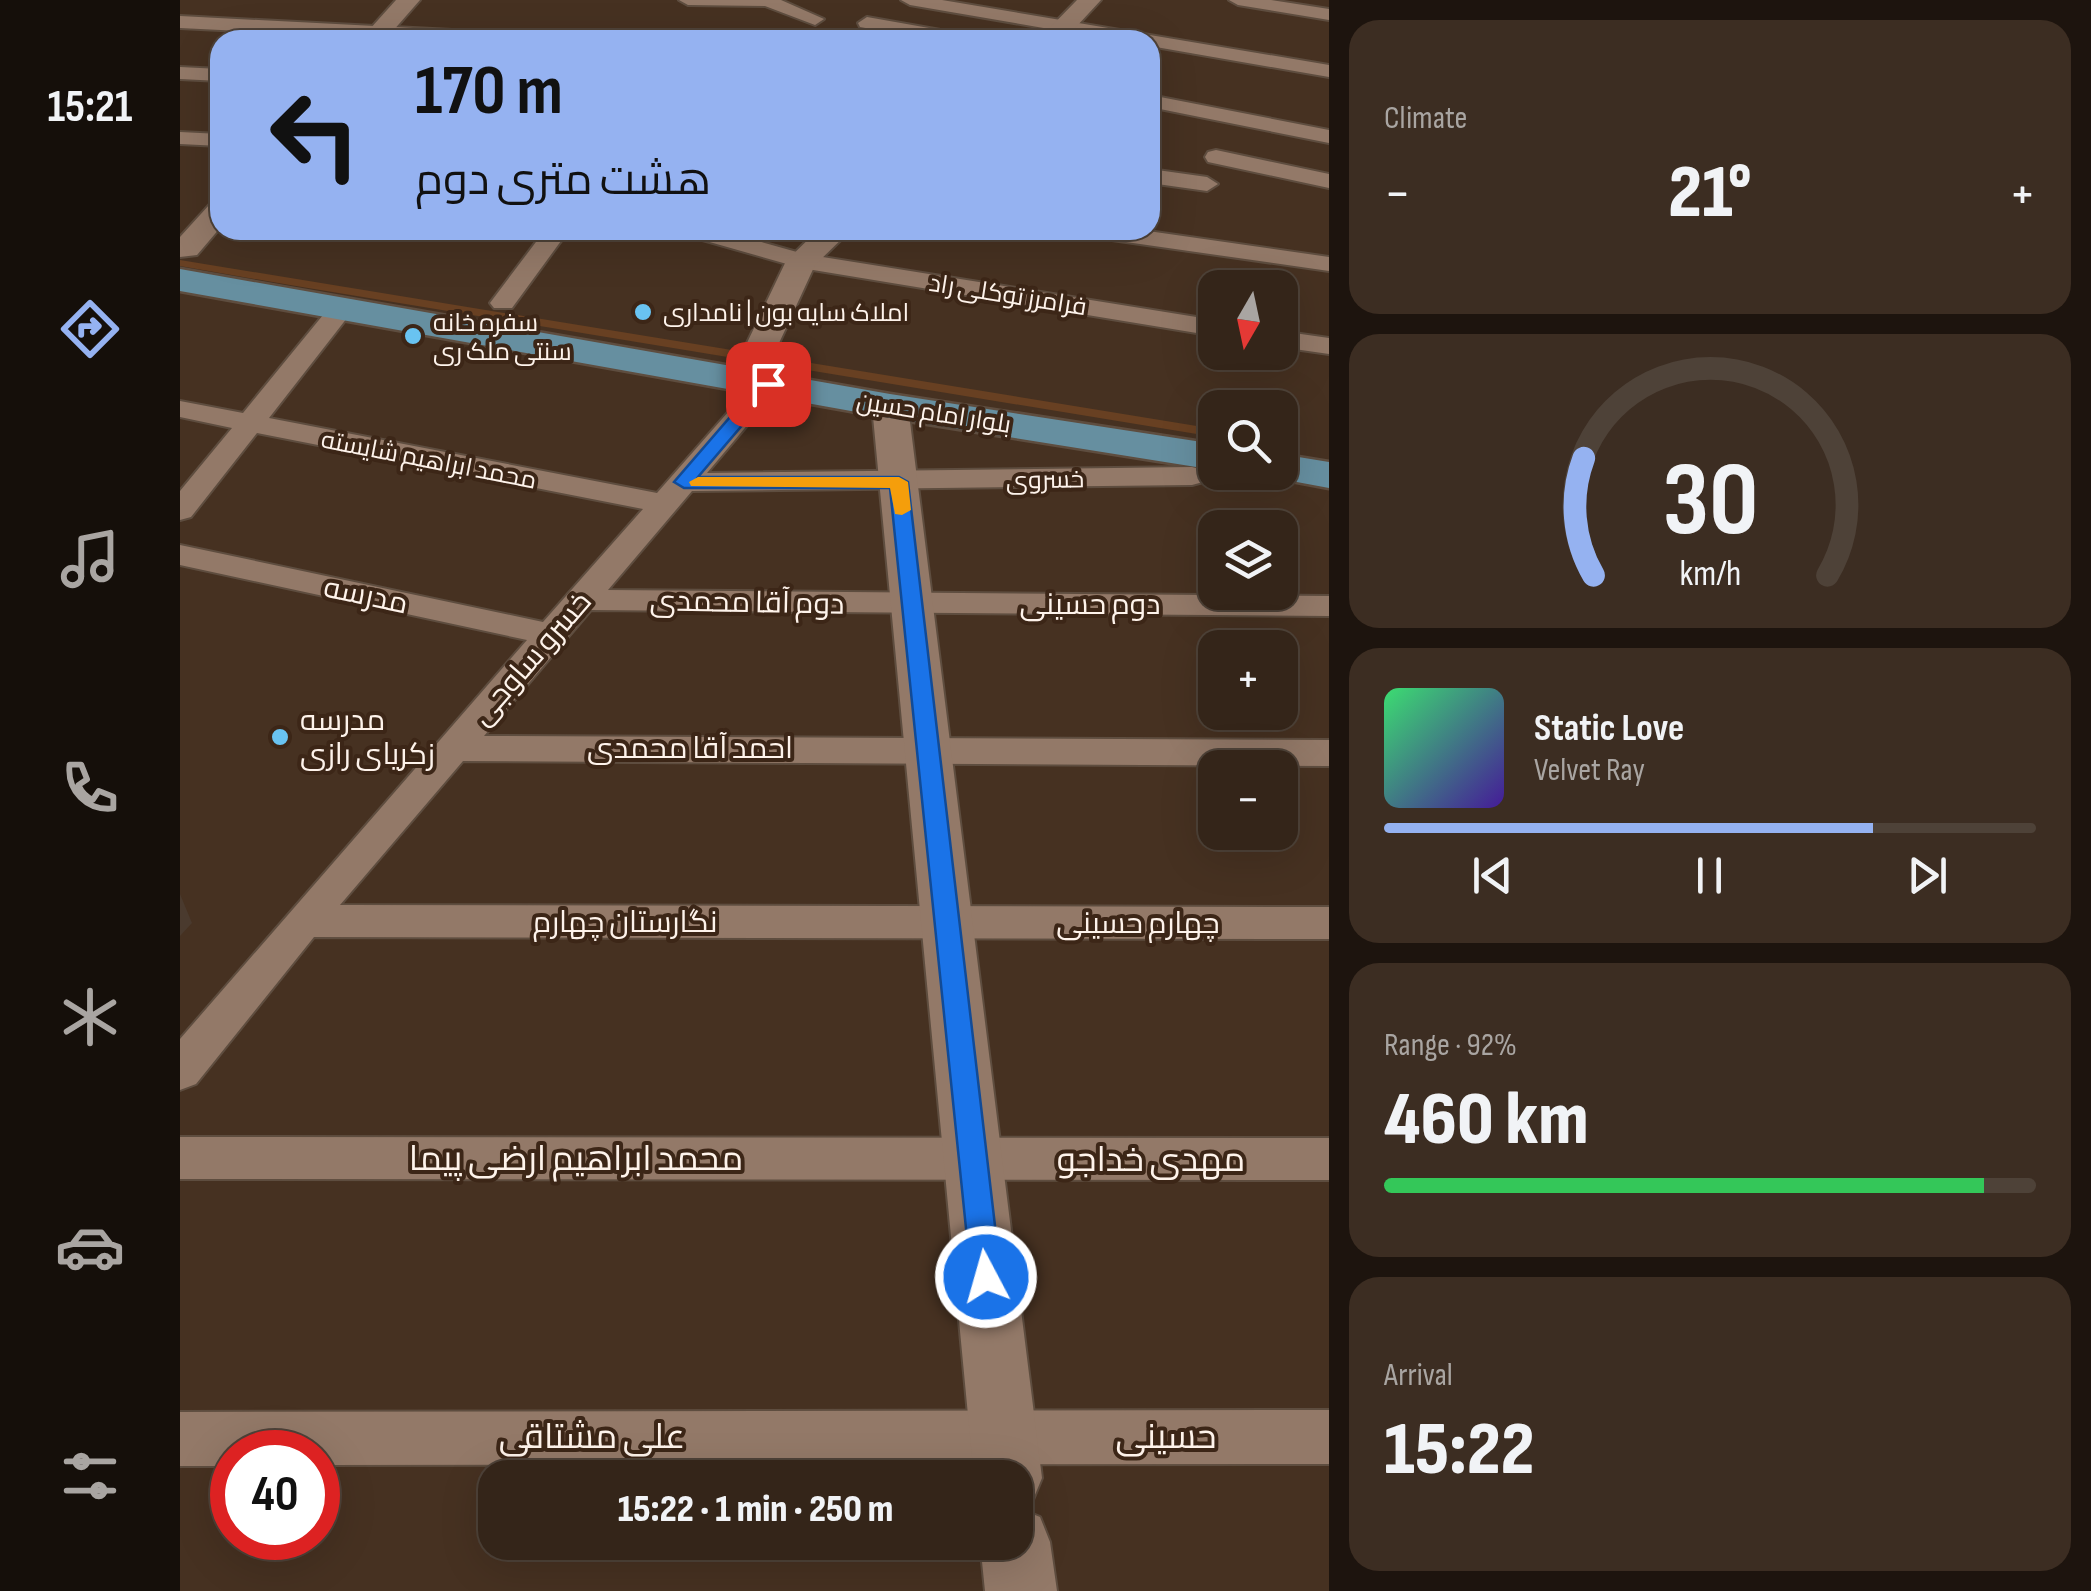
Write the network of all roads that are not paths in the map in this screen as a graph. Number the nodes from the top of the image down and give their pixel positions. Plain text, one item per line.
1 (409, 0) edge
2 (688, 0) edge
3 (910, 0) edge
4 (1090, 0) edge
5 (1238, 0) edge
6 (768, 1) edge
7 (1328, 15) edge
8 (815, 20) dead end
9 (180, 22) edge
10 (867, 23) dead end
11 (291, 30) edge
12 (381, 30) edge
13 (907, 30) edge
14 (1049, 30) edge
15 (1060, 30) edge
16 (1160, 47) edge
17 (1328, 72) edge
18 (180, 73) edge
19 (210, 74) edge
20 (1160, 103) edge
21 (1328, 137) edge
22 (180, 138) edge
23 (210, 140) edge
24 (1216, 157) dead end
25 (1160, 177) edge
26 (1328, 181) edge
27 (1207, 184) dead end
28 (210, 223) edge
29 (549, 240) edge
30 (729, 240) edge
31 (824, 240) edge
32 (1160, 240) edge
33 (182, 259) edge
34 (801, 260) junction
35 (1328, 264) edge
36 (503, 303) junction
37 (341, 309) junction
38 (1198, 325) edge
39 (670, 331) dead end
40 (1298, 341) edge
41 (1328, 346) edge
42 (752, 357) junction
43 (979, 382) dead end
44 (885, 386) junction
45 (180, 409) edge
46 (1198, 417) edge
47 (250, 423) junction
48 (1298, 433) edge
49 (1328, 438) edge
50 (1198, 464) edge
51 (1198, 466) edge
52 (1298, 470) edge
53 (1328, 475) edge
54 (899, 482) junction
55 (674, 493) junction
56 (180, 512) edge
57 (180, 556) edge
58 (582, 600) junction
59 (912, 605) junction
60 (1328, 606) edge
61 (552, 635) junction
62 (453, 748) junction
63 (928, 748) junction
64 (1328, 753) edge
65 (303, 921) junction
66 (947, 922) junction
67 (1328, 923) edge
68 (180, 1071) edge
69 (180, 1158) edge
70 (973, 1159) junction
71 (1328, 1159) edge
72 (1328, 1437) edge
73 (180, 1438) edge
74 (1005, 1456) edge
75 (1017, 1560) edge
76 (1020, 1591) edge

1 - 12 street
2 - 6 street
3 - 14 street
4 - 15 street
5 - 7 street
6 - 8 street
9 - 11 street
10 - 13 street
16 - 17 street
18 - 19 street
20 - 21 street
22 - 23 street
24 - 26 street
25 - 27 street
28 - 33 street
29 - 36 street
30 - 34 street, فرامرز توکلی راد
31 - 34 street
32 - 35 street
33 - 36 main road
33 - 37 main road, بلوار امام حسین
34 - 38 street, فرامرز توکلی راد
34 - 42 street
36 - 39 main road
37 - 42 main road, بلوار امام حسین
37 - 47 street
40 - 41 street
42 - 44 main road, بلوار امام حسین
42 - 55 street, خسرو ساوجی
43 - 46 main road, بلوار امام حسین
44 - 50 main road, بلوار امام حسین
44 - 54 street
45 - 47 street, محمد ابراهیم شایسته
47 - 55 street, محمد ابراهیم شایسته
47 - 56 street
48 - 49 main road
51 - 54 street, خسروی
52 - 53 main road
54 - 55 street, خسروی
54 - 59 street
55 - 58 street, خسرو ساوجی
57 - 61 street, مدرسه
58 - 59 street, دوم آقا محمدی
58 - 61 street, خسرو ساوجی
59 - 60 street, دوم حسینی
59 - 63 street
61 - 62 street, خسرو ساوجی
62 - 63 street, احمد آقا محمدی
62 - 65 street, خسرو ساوجی
63 - 64 street, احمد آقا محمدی
63 - 66 street
65 - 66 street, نگارستان چهارم
65 - 68 street, خسرو ساوجی
66 - 67 street, چهارم حسینی
66 - 70 street
69 - 70 street, محمد ابراهیم ارضی پیما
70 - 71 street, مهدی خداجو
70 - 74 street
72 - 74 street, حسینی
73 - 74 street, علی مشتاقی
75 - 76 street

